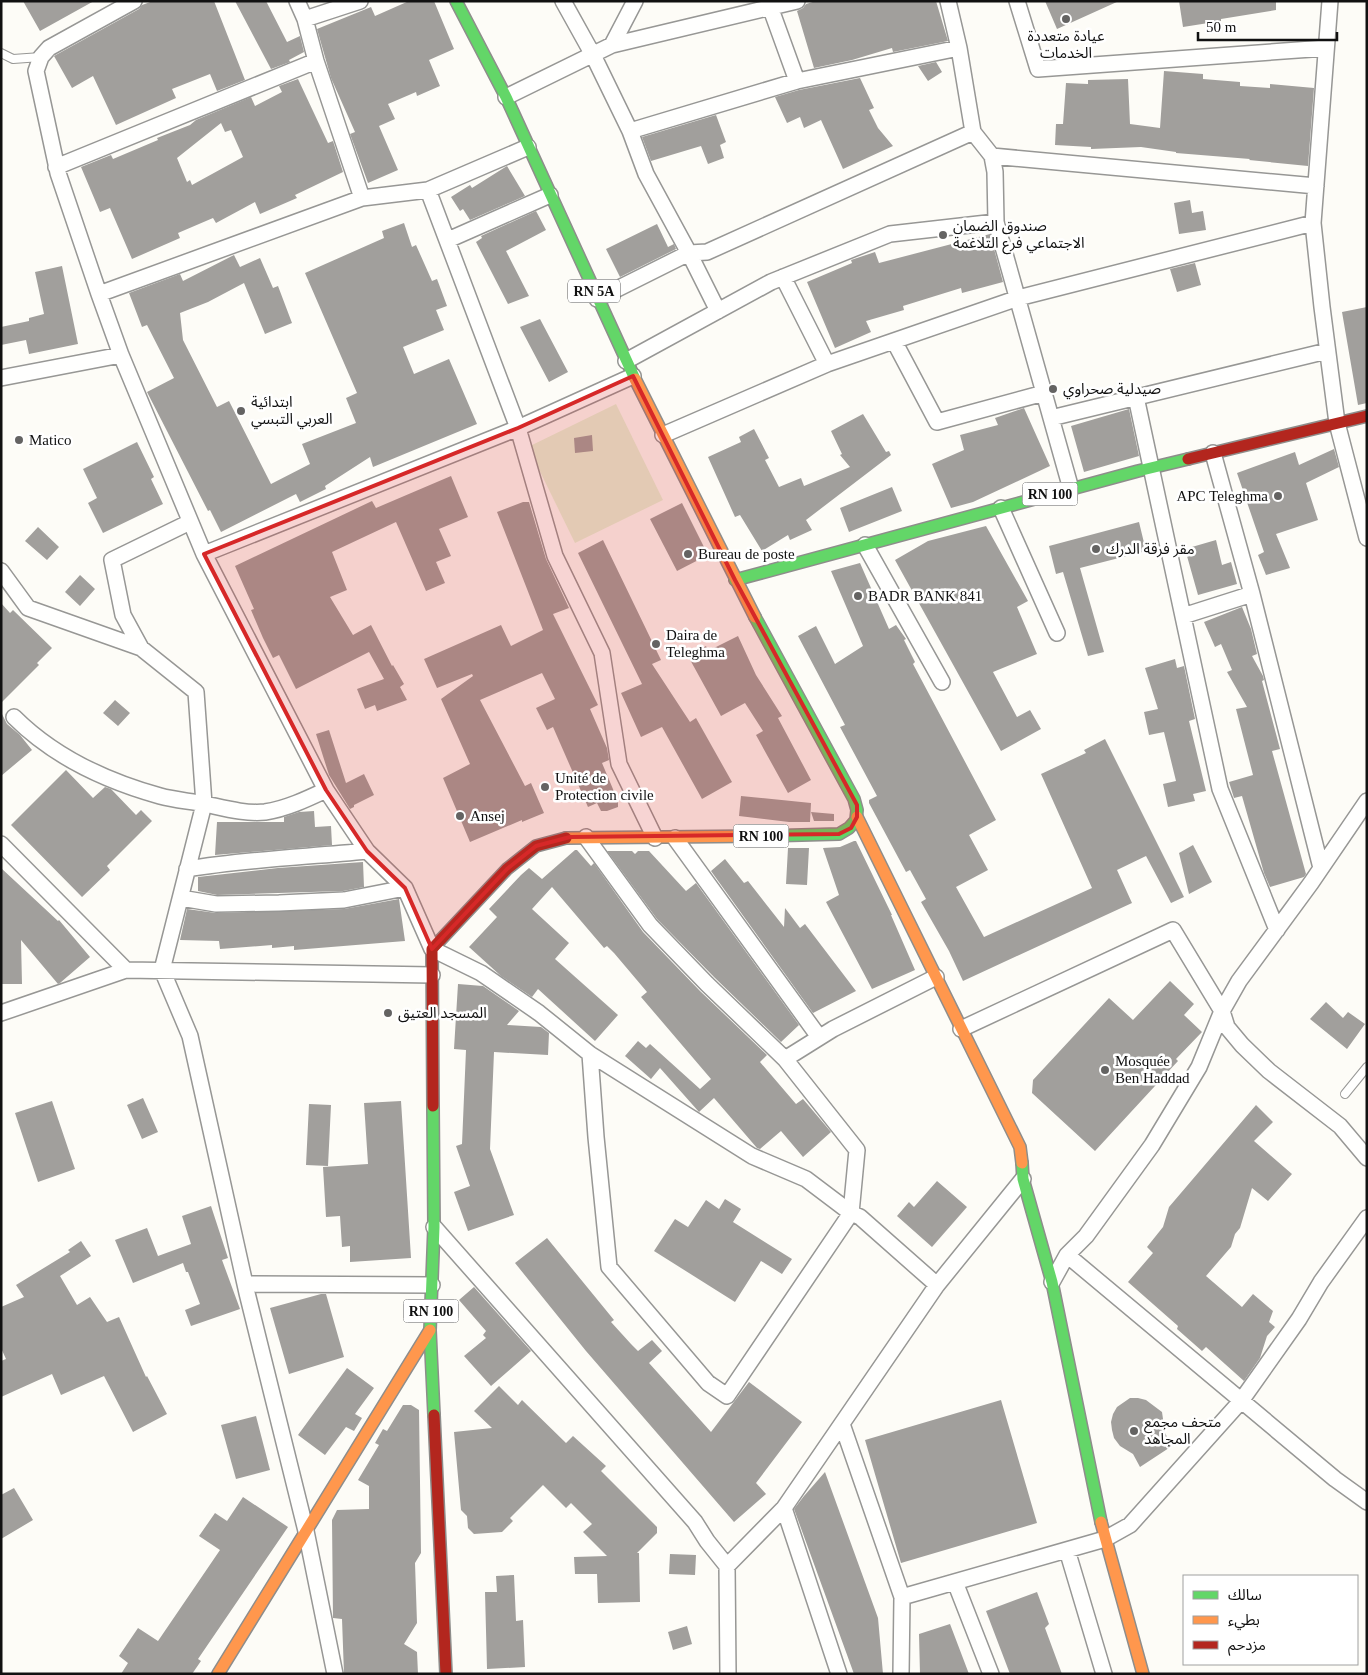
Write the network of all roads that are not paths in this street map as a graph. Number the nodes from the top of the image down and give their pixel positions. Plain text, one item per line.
1 (134, 1) edge
2 (297, 1) edge
3 (360, 1) edge
4 (456, 1) edge
5 (563, 1) edge
6 (635, 1) edge
7 (798, 1) edge
8 (948, 1) edge
9 (1017, 1) edge
10 (1330, 1) edge
11 (769, 5) edge
12 (305, 19) junction
13 (612, 45) junction
14 (959, 48) junction
15 (1326, 48) junction
16 (1, 53) edge
17 (593, 54) junction
18 (41, 57) junction
19 (316, 61) junction
20 (797, 81) junction
21 (506, 98) junction
22 (630, 131) junction
23 (973, 132) junction
24 (528, 147) junction
25 (992, 156) junction
26 (56, 167) junction
27 (1316, 186) junction
28 (428, 190) junction
29 (550, 195) junction
30 (362, 198) junction
31 (996, 222) junction
32 (1314, 223) junction
33 (448, 240) junction
34 (689, 253) junction
35 (783, 277) junction
36 (99, 294) junction
37 (1018, 298) junction
38 (597, 299) junction
39 (718, 311) junction
40 (894, 341) junction
41 (1327, 351) junction
42 (121, 355) junction
43 (626, 361) junction
44 (827, 364) junction
45 (633, 376) junction
46 (1, 378) edge
47 (1044, 392) junction
48 (1136, 398) junction
49 (1367, 416) edge
50 (1051, 418) junction
51 (1337, 423) junction
52 (518, 428) junction
53 (663, 436) junction
54 (1213, 453) junction
55 (1151, 468) junction
56 (1071, 489) junction
57 (1001, 508) junction
58 (190, 522) junction
59 (1367, 538) edge
60 (865, 545) junction
61 (204, 554) junction
62 (1, 571) edge
63 (736, 580) junction
64 (1252, 594) junction
65 (1183, 616) junction
66 (1056, 633) dead end
67 (141, 648) junction
68 (942, 682) dead end
69 (14, 717) dead end
70 (326, 790) junction
71 (1367, 801) edge
72 (204, 804) junction
73 (857, 817) junction
74 (586, 837) junction
75 (655, 838) junction
76 (675, 838) junction
77 (1, 844) edge
78 (367, 851) junction
79 (188, 868) junction
80 (1321, 868) junction
81 (405, 888) junction
82 (181, 898) junction
83 (1277, 930) junction
84 (432, 949) junction
85 (126, 970) junction
86 (162, 970) junction
87 (432, 975) junction
88 (936, 977) junction
89 (1222, 1011) junction
90 (1, 1013) edge
91 (961, 1029) junction
92 (819, 1037) junction
93 (590, 1054) junction
94 (785, 1059) junction
95 (1367, 1067) edge
96 (1345, 1094) dead end
97 (1367, 1158) edge
98 (1023, 1179) junction
99 (851, 1213) junction
100 (1367, 1218) edge
101 (434, 1226) junction
102 (1067, 1255) junction
103 (1052, 1282) junction
104 (245, 1284) junction
105 (432, 1285) junction
106 (937, 1285) junction
107 (430, 1330) junction
108 (1241, 1401) junction
109 (842, 1424) junction
110 (1367, 1502) edge
111 (784, 1508) junction
112 (306, 1531) junction
113 (1105, 1539) junction
114 (1067, 1550) junction
115 (727, 1566) junction
116 (955, 1582) junction
117 (902, 1597) junction
118 (218, 1674) edge
119 (335, 1674) edge
120 (446, 1674) edge
121 (728, 1674) edge
122 (839, 1674) edge
123 (901, 1674) edge
124 (991, 1674) edge
125 (1104, 1674) edge
126 (1143, 1674) edge

1 - 18 street
2 - 12 street
3 - 12 street
4 - 21 main road, RN 5A
5 - 17 street
6 - 13 street
7 - 11 street
8 - 14 street
9 - 15 street
10 - 15 street
11 - 13 street
11 - 20 street
12 - 19 street
13 - 17 street
14 - 20 street
14 - 23 street
15 - 27 street
16 - 18 lane
17 - 21 street
17 - 22 street
18 - 26 street
19 - 26 street
19 - 30 street
20 - 22 street
21 - 24 main road, RN 5A
22 - 34 street
23 - 25 street
23 - 34 street
24 - 28 street
24 - 29 main road, RN 5A
25 - 27 street
25 - 31 street
26 - 36 street
27 - 32 street
28 - 30 street
28 - 33 street
29 - 33 street
29 - 38 main road, RN 5A
30 - 36 street
31 - 35 street
31 - 37 street
32 - 37 street
32 - 41 street
33 - 52 street
34 - 38 street
34 - 39 street
35 - 39 street
35 - 44 street
36 - 42 street
37 - 40 street
37 - 47 street
38 - 43 main road, RN 5A
39 - 43 street
40 - 44 street
40 - 47 street
41 - 48 street
41 - 51 street
42 - 46 street
42 - 58 street
43 - 45 main road, RN 5A
44 - 53 street
45 - 52 street
45 - 53 main road, RN 5A
47 - 50 street
48 - 50 street
48 - 55 street
49 - 51 main road, RN 100
50 - 56 street
51 - 54 main road, RN 100
51 - 59 street
52 - 61 street
52 - 75 street
53 - 63 main road, RN 5A
54 - 55 main road, RN 100
54 - 64 street
55 - 56 main road, RN 100
55 - 65 street
56 - 57 main road, RN 100
57 - 60 main road, RN 100
57 - 66 street
58 - 61 street
58 - 67 street
60 - 63 main road, RN 100
60 - 68 street
61 - 70 street
62 - 67 street
63 - 73 main road
64 - 65 street
64 - 80 street
65 - 83 street
67 - 72 street
69 - 72 street
70 - 72 street
70 - 78 street
71 - 80 street
72 - 79 street
73 - 76 main road, RN 100
73 - 88 main road
74 - 75 main road, RN 100
74 - 84 main road, RN 100
74 - 94 street
75 - 76 main road, RN 100
76 - 92 street
77 - 85 street
78 - 79 street
78 - 81 street
79 - 82 street
80 - 83 street
81 - 82 street
81 - 84 street
82 - 86 street
83 - 89 street
84 - 87 main road, RN 100
84 - 93 street
85 - 86 street
85 - 90 street
86 - 87 street
86 - 104 street
87 - 101 main road, RN 100
88 - 91 main road
88 - 92 street
89 - 91 street
89 - 97 street
89 - 102 street
91 - 98 main road
92 - 94 street
93 - 99 street
93 - 99 street
94 - 99 street
95 - 96 lane
98 - 103 main road
98 - 106 street
99 - 106 street
100 - 108 street
101 - 105 main road, RN 100
101 - 115 street
102 - 103 street
102 - 108 street
103 - 113 main road
104 - 105 street
104 - 112 street
105 - 107 main road, RN 100
106 - 109 street
107 - 112 main road
107 - 120 main road, RN 100
108 - 110 street
108 - 113 street
109 - 111 street
109 - 117 street
111 - 115 street
111 - 122 street
112 - 118 main road
112 - 119 street
113 - 114 street
113 - 126 main road
114 - 116 street
114 - 125 street
115 - 121 street
116 - 117 street
116 - 124 street
117 - 123 street

